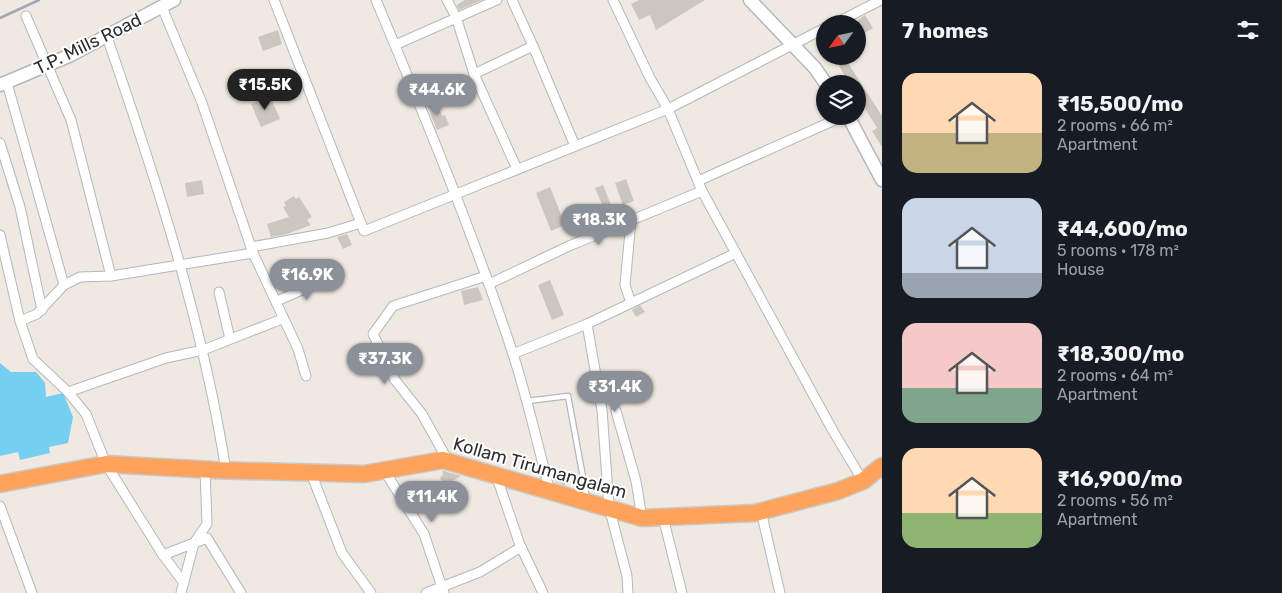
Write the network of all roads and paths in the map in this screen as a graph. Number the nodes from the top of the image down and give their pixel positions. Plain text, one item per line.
1 (174, 0) edge
2 (274, 0) edge
3 (376, 0) edge
4 (447, 0) edge
5 (497, 0) edge
6 (512, 0) edge
7 (613, 0) edge
8 (750, 0) edge
9 (881, 0) edge
10 (162, 7) junction
11 (852, 15) edge
12 (26, 16) dead end
13 (456, 17) junction
14 (816, 33) edge
15 (108, 37) junction
16 (394, 45) junction
17 (793, 45) junction
18 (533, 46) junction
19 (46, 64) junction
20 (474, 74) junction
21 (818, 75) edge
22 (3, 84) edge
23 (668, 109) junction
24 (824, 125) edge
25 (853, 125) edge
26 (0, 143) edge
27 (575, 146) junction
28 (517, 169) junction
29 (882, 180) edge
30 (698, 181) junction
31 (702, 191) junction
32 (456, 194) junction
33 (631, 222) junction
34 (361, 223) junction
35 (0, 235) edge
36 (252, 250) junction
37 (736, 253) junction
38 (179, 266) junction
39 (111, 276) junction
40 (327, 279) dead end
41 (488, 280) junction
42 (64, 285) junction
43 (219, 292) dead end
44 (277, 301) junction
45 (631, 303) junction
46 (42, 310) junction
47 (282, 320) junction
48 (20, 321) junction
49 (587, 324) junction
50 (230, 339) junction
51 (203, 350) junction
52 (513, 354) junction
53 (306, 376) dead end
54 (68, 392) junction
55 (527, 401) junction
56 (616, 411) dead end
57 (448, 461) junction
58 (106, 464) junction
59 (882, 466) edge
60 (205, 470) junction
61 (384, 470) junction
62 (226, 471) junction
63 (311, 473) junction
64 (496, 474) junction
65 (864, 481) junction
66 (0, 484) edge
67 (549, 489) junction
68 (587, 501) junction
69 (0, 506) edge
70 (609, 507) junction
71 (762, 511) junction
72 (663, 516) junction
73 (642, 518) junction
74 (194, 543) junction
75 (521, 548) junction
76 (163, 555) junction
77 (184, 582) junction
78 (443, 590) edge
79 (32, 593) edge
80 (181, 593) edge
81 (242, 593) edge
82 (371, 593) edge
83 (426, 593) edge
84 (543, 593) edge
85 (628, 593) edge
86 (682, 593) edge
87 (780, 593) edge

1 - 10 main road, T.P. Mills Road
2 - 34 street
3 - 16 street
4 - 13 street
5 - 13 street
6 - 18 street
7 - 23 street
8 - 17 main road
9 - 11 street
10 - 15 main road, T.P. Mills Road
10 - 36 street
12 - 19 street
13 - 16 street
13 - 20 street
14 - 17 street
15 - 19 main road, T.P. Mills Road
15 - 38 street
16 - 32 street
17 - 21 main road
17 - 23 street
18 - 20 street
18 - 27 street
19 - 22 main road, T.P. Mills Road
19 - 39 street
20 - 28 street
22 - 42 street
23 - 27 street
23 - 30 street
24 - 30 street
25 - 29 main road
26 - 46 street
27 - 28 street
28 - 32 street
30 - 31 street
31 - 33 street
31 - 37 street
32 - 34 street
32 - 41 street
33 - 41 street
33 - 45 street
34 - 36 street
35 - 48 street
36 - 38 street
36 - 44 street
37 - 45 street
37 - 65 street
38 - 39 street
38 - 51 street
39 - 42 street
40 - 44 street
41 - 52 street
41 - 57 street
42 - 46 street
43 - 50 street
44 - 47 street
45 - 49 street
46 - 48 street
47 - 50 street
47 - 53 street
48 - 54 street
49 - 52 street
49 - 70 street
50 - 51 street
51 - 54 street
51 - 62 street
52 - 55 street
54 - 58 street
55 - 67 street
55 - 68 lane
56 - 73 street
57 - 61 highway, Kollam Tirumangalam
57 - 64 highway, Kollam Tirumangalam
58 - 60 highway, Kollam Tirumangalam
58 - 66 highway, Kollam Tirumangalam
58 - 76 street
59 - 65 highway, Kollam Tirumangalam
60 - 62 highway, Kollam Tirumangalam
60 - 74 street
61 - 63 highway, Kollam Tirumangalam
61 - 78 street
62 - 63 highway, Kollam Tirumangalam
63 - 82 street
64 - 67 highway, Kollam Tirumangalam
64 - 75 street
65 - 71 highway, Kollam Tirumangalam
67 - 68 highway, Kollam Tirumangalam
68 - 70 highway, Kollam Tirumangalam
69 - 79 street
70 - 73 highway, Kollam Tirumangalam
70 - 85 street
71 - 72 highway, Kollam Tirumangalam
71 - 87 street
72 - 73 highway, Kollam Tirumangalam
72 - 86 street
74 - 76 street
74 - 77 street
74 - 81 street
75 - 78 street
75 - 84 street
76 - 77 street
77 - 80 street
78 - 83 street

